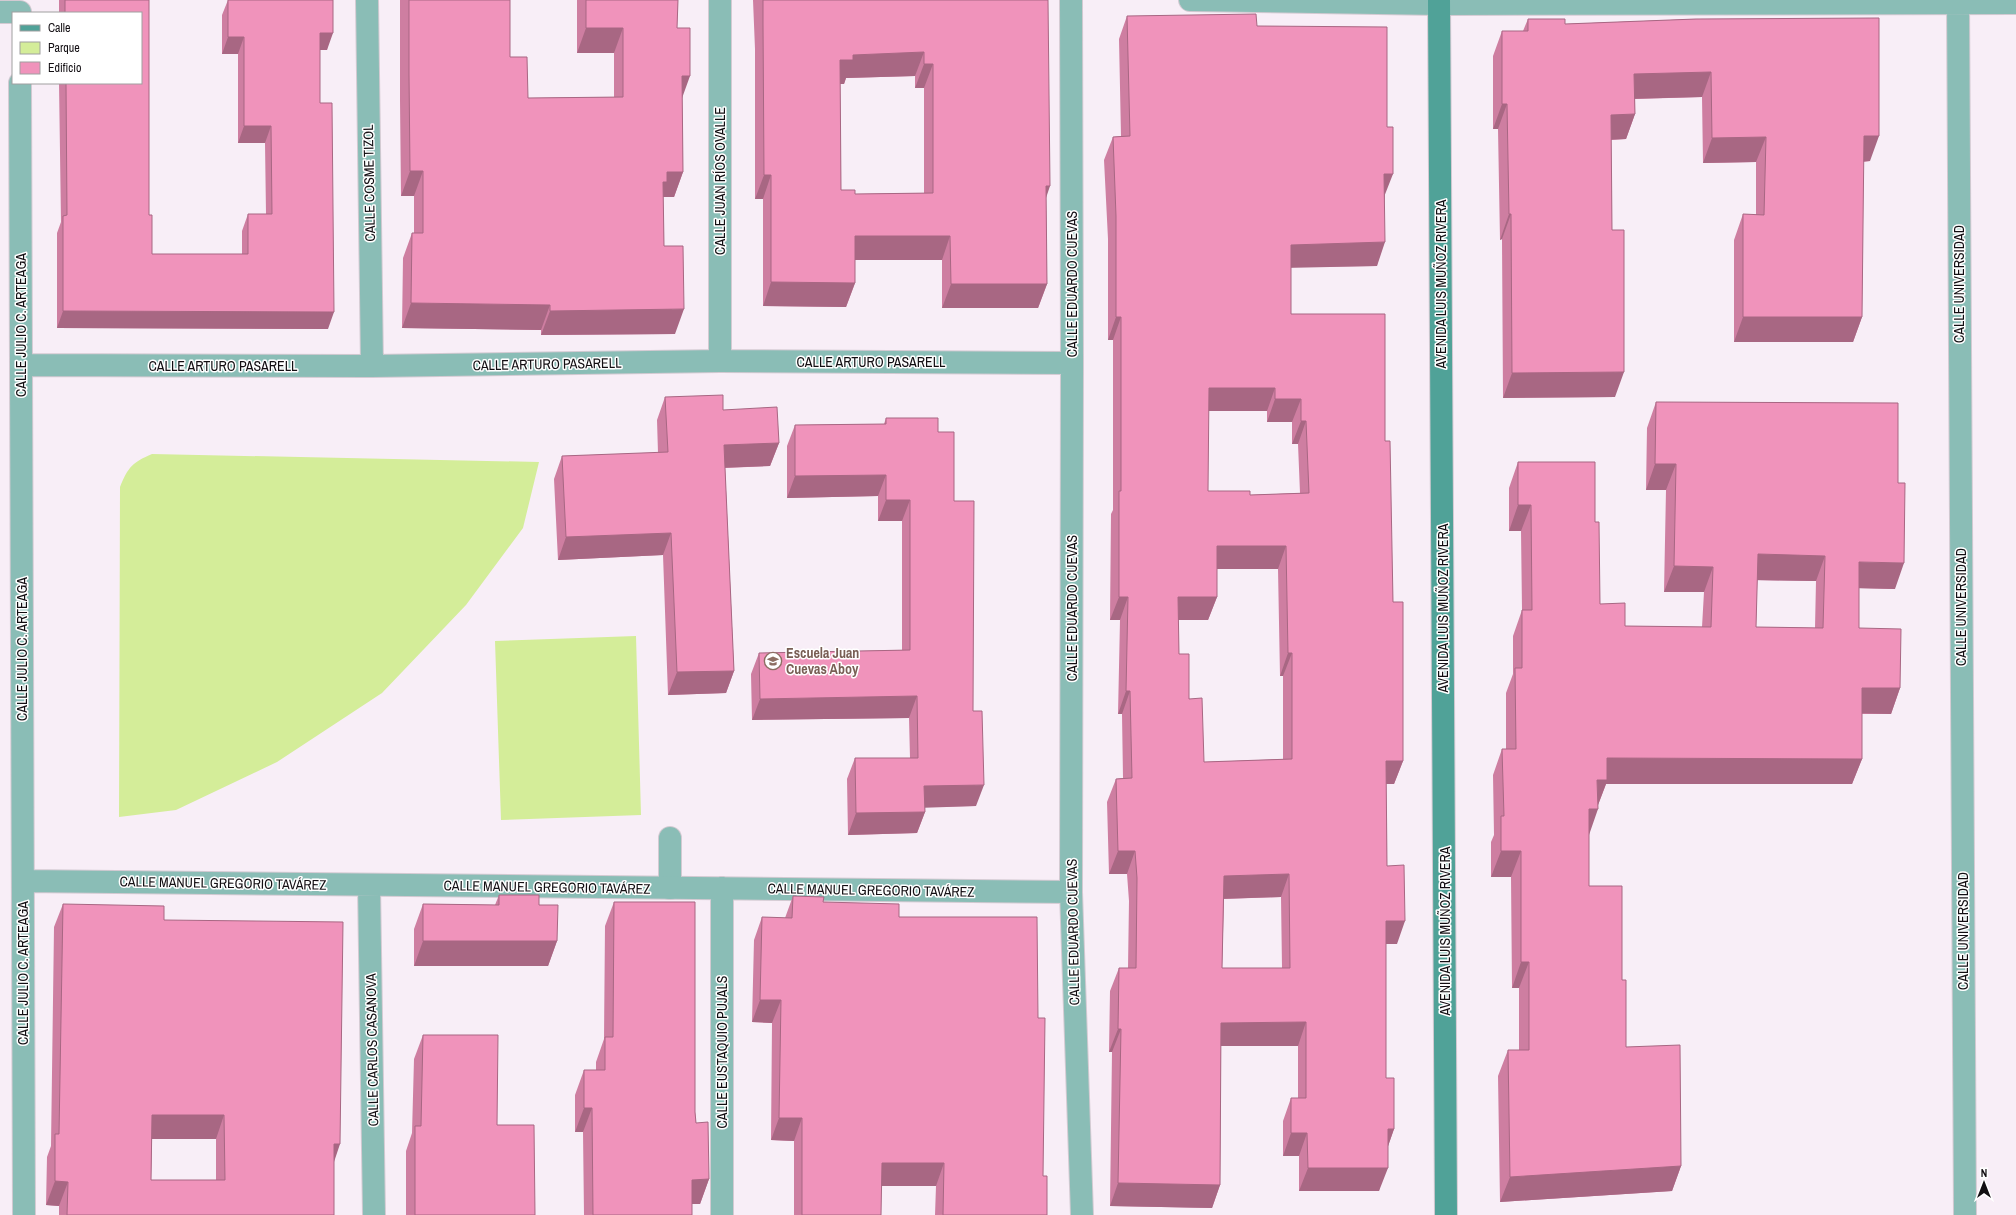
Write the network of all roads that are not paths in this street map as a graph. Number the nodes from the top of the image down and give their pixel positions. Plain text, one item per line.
1 (367, 0) edge
2 (720, 0) edge
3 (1071, 0) edge
4 (1190, 0) edge
5 (1439, 2) edge
6 (1958, 2) edge
7 (2016, 3) edge
8 (20, 84) edge
9 (720, 362) junction
10 (1072, 363) junction
11 (21, 365) junction
12 (372, 366) junction
13 (670, 838) dead end
14 (22, 881) junction
15 (369, 885) junction
16 (670, 888) junction
17 (722, 888) junction
18 (1071, 892) junction
19 (24, 1215) edge
20 (374, 1215) edge
21 (722, 1215) edge
22 (1082, 1215) edge
23 (1446, 1215) edge
24 (1965, 1215) edge

1 - 12 street, CALLE COSME TIZOL
2 - 9 street, CALLE JUAN RÍOS OVALLE
3 - 10 street, CALLE EDUARDO CUEVAS
4 - 5 street
5 - 6 street
5 - 23 street, AVENIDA LUIS MUÑOZ RIVERA
6 - 7 street
6 - 24 street, CALLE UNIVERSIDAD
8 - 11 street, CALLE JULIO C. ARTEAGA
9 - 10 street, CALLE ARTURO PASARELL
9 - 12 street, CALLE ARTURO PASARELL
10 - 18 street, CALLE EDUARDO CUEVAS
11 - 12 street, CALLE ARTURO PASARELL
11 - 14 street, CALLE JULIO C. ARTEAGA
13 - 16 street
14 - 15 street, CALLE MANUEL GREGORIO TAVÁREZ
14 - 19 street, CALLE JULIO C. ARTEAGA
15 - 16 street, CALLE MANUEL GREGORIO TAVÁREZ
15 - 20 street, CALLE CARLOS CASANOVA
16 - 17 street, CALLE MANUEL GREGORIO TAVÁREZ
17 - 18 street, CALLE MANUEL GREGORIO TAVÁREZ
17 - 21 street, CALLE EUSTAQUIO PUJALS
18 - 22 street, CALLE EDUARDO CUEVAS

